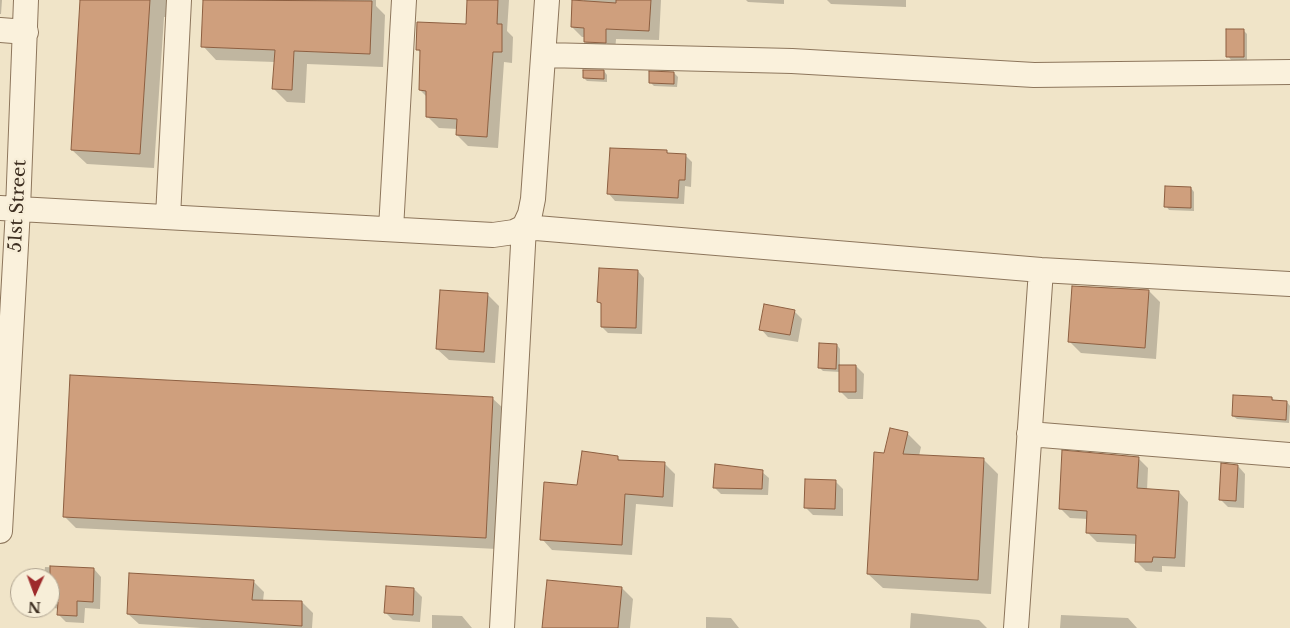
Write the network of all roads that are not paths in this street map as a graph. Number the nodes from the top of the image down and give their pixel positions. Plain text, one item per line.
1 (26, 0) edge
2 (179, 0) edge
3 (404, 0) edge
4 (547, 0) edge
5 (0, 30) edge
6 (26, 32) junction
7 (544, 55) junction
8 (1290, 72) edge
9 (9, 209) edge
10 (168, 217) junction
11 (524, 226) junction
12 (391, 229) junction
13 (1041, 270) junction
14 (1290, 284) edge
15 (4, 374) edge
16 (1029, 434) junction
17 (1290, 456) edge
18 (0, 531) edge
19 (502, 628) edge
20 (1016, 628) edge

1 - 6 street, 51st Street
2 - 10 street
3 - 12 street
4 - 7 street
5 - 6 street
6 - 9 street, 51st Street
7 - 8 street
7 - 11 street
9 - 10 street
9 - 15 street, 51st Street
10 - 12 street
11 - 12 street
11 - 13 street
11 - 19 street
13 - 14 street
13 - 16 street
15 - 18 street, 51st Street
16 - 17 street
16 - 20 street

